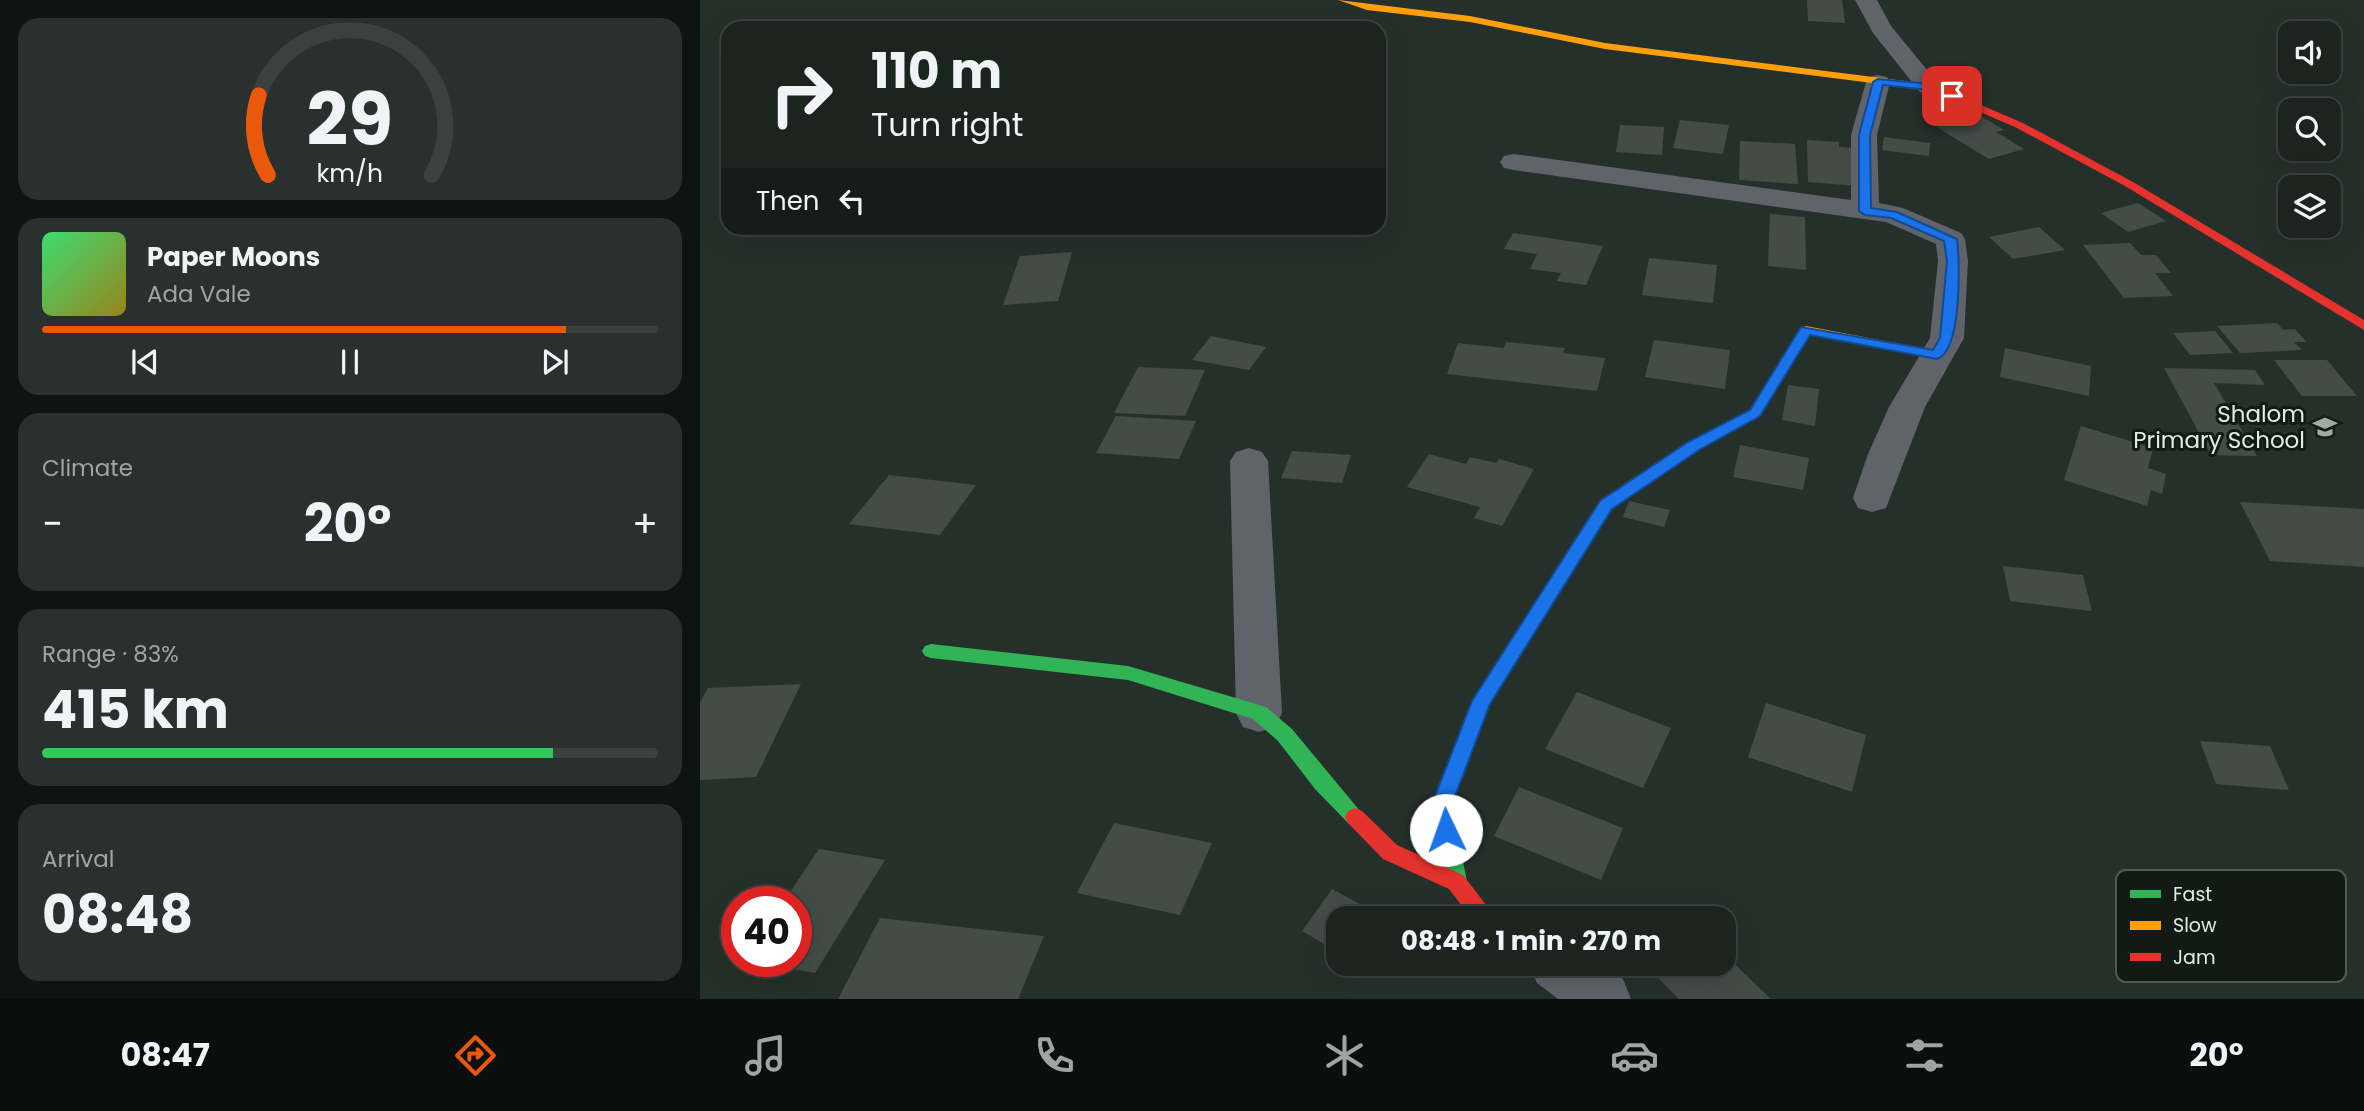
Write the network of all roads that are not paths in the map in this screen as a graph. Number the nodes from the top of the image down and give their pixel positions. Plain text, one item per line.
1 (1342, 0) edge
2 (1866, 0) edge
3 (1878, 82) junction
4 (1930, 87) junction
5 (1514, 162) dead end
6 (1865, 211) junction
7 (2364, 326) edge
8 (1937, 355) junction
9 (1249, 461) dead end
10 (1872, 498) dead end
11 (931, 650) dead end
12 (1259, 713) junction
13 (1456, 882) junction
14 (1475, 906) edge
15 (1572, 976) edge
16 (1603, 999) edge

1 - 3 street
2 - 4 street
3 - 4 street
3 - 6 street
4 - 7 street
5 - 6 street
6 - 8 street
8 - 10 street
8 - 13 street
9 - 12 street
11 - 12 street
12 - 13 street
13 - 14 street
15 - 16 street

